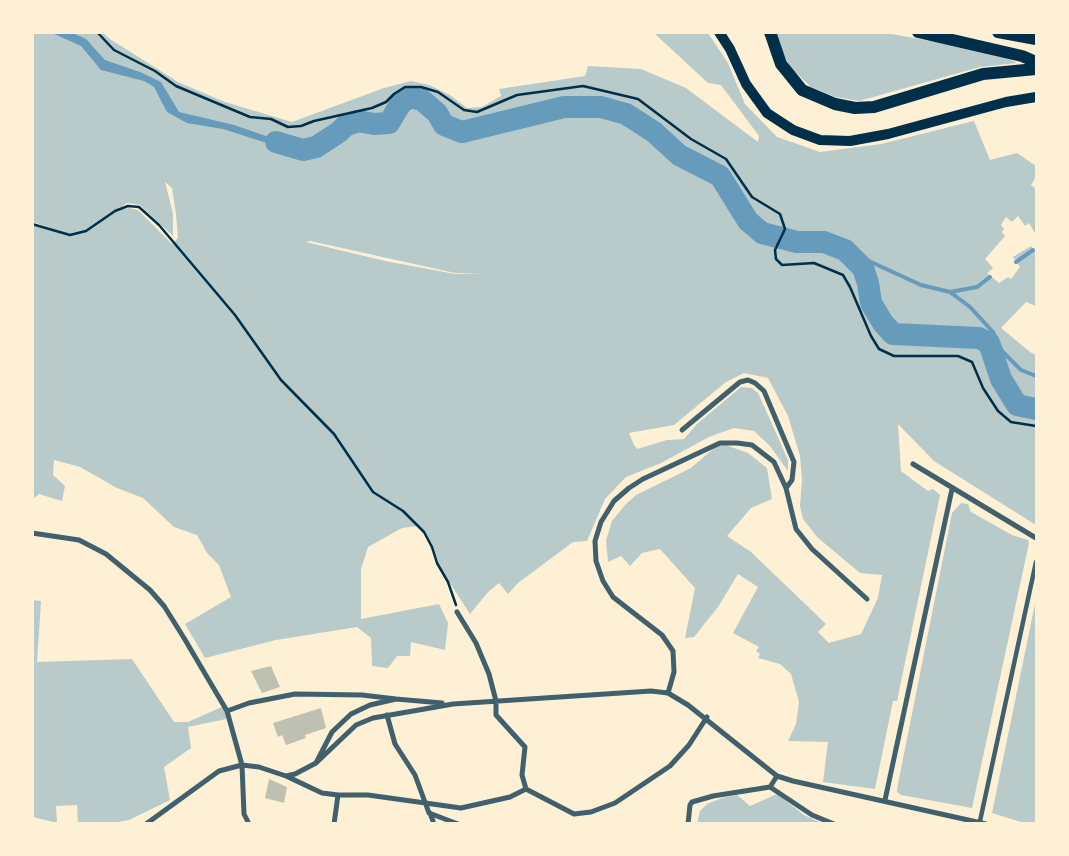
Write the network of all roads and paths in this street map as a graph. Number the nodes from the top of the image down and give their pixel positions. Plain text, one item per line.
1 (97, 32) edge
2 (720, 32) edge
3 (770, 32) edge
4 (918, 32) edge
5 (998, 32) edge
6 (1028, 32) edge
7 (1036, 38) edge
8 (1036, 62) edge
9 (1036, 68) edge
10 (1036, 97) edge
11 (32, 224) edge
12 (1036, 426) edge
13 (682, 430) dead end
14 (913, 464) dead end
15 (786, 488) junction
16 (952, 489) junction
17 (32, 533) edge
18 (1036, 538) edge
19 (1036, 562) edge
20 (867, 599) dead end
21 (457, 612) joint
22 (668, 693) junction
23 (396, 699) junction
24 (496, 701) junction
25 (453, 704) junction
26 (227, 711) junction
27 (387, 715) junction
28 (707, 718) junction
29 (316, 762) junction
30 (242, 765) junction
31 (286, 776) junction
32 (777, 776) junction
33 (770, 787) junction
34 (526, 789) junction
35 (338, 796) junction
36 (885, 800) junction
37 (427, 803) junction
38 (430, 813) junction
39 (980, 821) junction
40 (146, 824) edge
41 (249, 824) edge
42 (334, 824) edge
43 (434, 824) edge
44 (458, 824) edge
45 (688, 824) edge
46 (834, 824) edge
47 (986, 824) edge

1 - 12 path
2 - 10 main road
3 - 9 highway
4 - 8 highway
5 - 7 highway
6 - 7 highway
11 - 21 path
13 - 15 street
14 - 16 street
15 - 20 street
15 - 22 street
16 - 18 street
16 - 36 street
17 - 26 street
19 - 39 street
21 - 24 street
22 - 24 street
22 - 28 street
23 - 25 street
23 - 26 street
23 - 29 street
24 - 25 street
24 - 34 street
25 - 27 street
26 - 30 street
27 - 29 street
27 - 37 street
28 - 32 street
28 - 34 street
29 - 31 street
30 - 31 street
30 - 40 street
30 - 41 street
31 - 35 street
32 - 33 street
32 - 36 street
33 - 45 street
33 - 46 street
34 - 37 street
35 - 37 street
35 - 42 street
36 - 39 street
37 - 38 street
38 - 43 street
38 - 44 street
39 - 47 street

